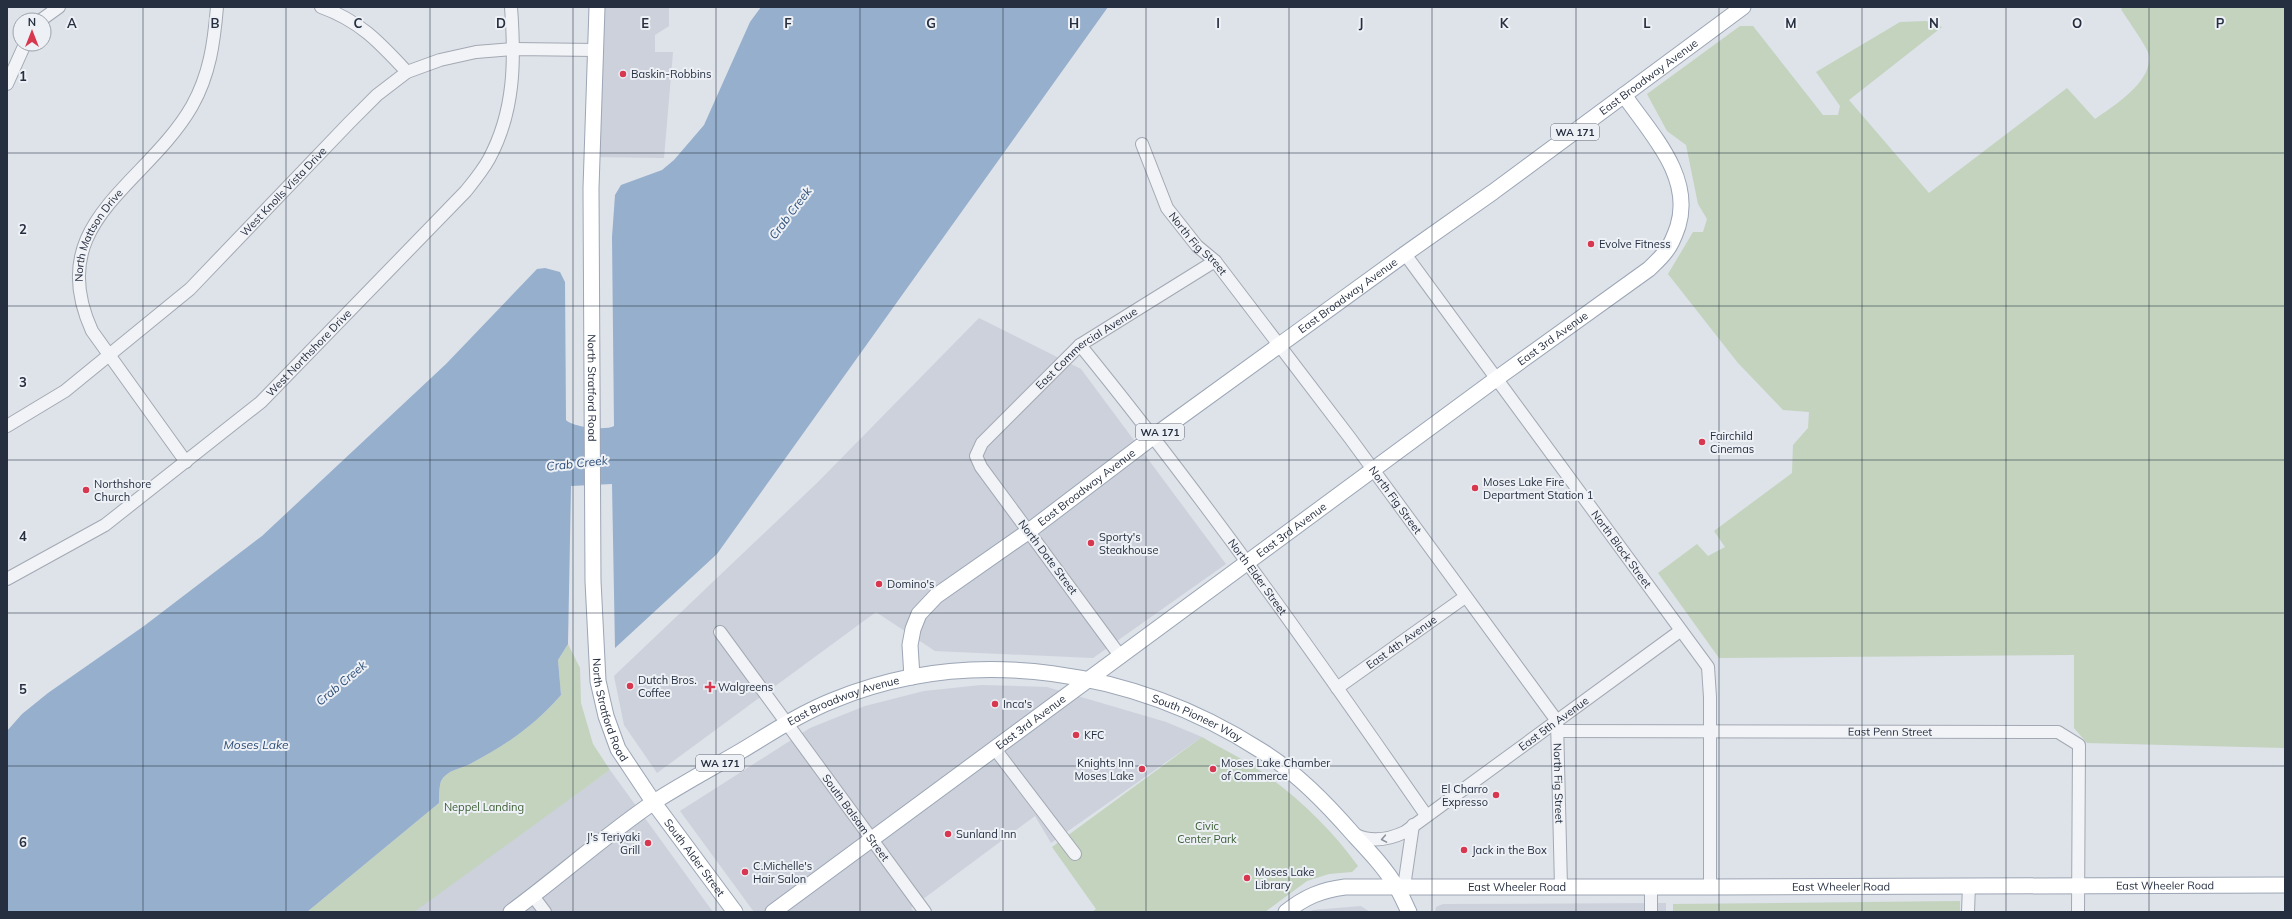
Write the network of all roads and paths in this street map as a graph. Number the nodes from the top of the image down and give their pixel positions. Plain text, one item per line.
1 (217, 7) edge
2 (321, 7) edge
3 (511, 7) edge
4 (597, 7) edge
5 (1743, 7) edge
6 (514, 49) junction
7 (596, 50) junction
8 (21, 52) edge
9 (407, 72) junction
10 (7, 84) edge
11 (1624, 95) junction
12 (1142, 144) dead end
13 (1405, 254) junction
14 (1215, 261) junction
15 (1080, 345) junction
16 (1280, 346) junction
17 (109, 354) junction
18 (1496, 379) junction
19 (7, 426) edge
20 (1154, 436) junction
21 (976, 456) joint
22 (186, 462) junction
23 (1374, 471) junction
24 (1029, 531) junction
25 (1246, 563) junction
26 (7, 579) edge
27 (1465, 597) junction
28 (1680, 630) junction
29 (720, 632) dead end
30 (1122, 657) junction
31 (912, 677) junction
32 (1089, 680) junction
33 (1337, 688) junction
34 (785, 724) junction
35 (1557, 726) junction
36 (1710, 731) junction
37 (995, 749) junction
38 (654, 803) junction
39 (1426, 815) junction
40 (1414, 825) junction
41 (1353, 833) junction
42 (872, 840) junction
43 (1075, 854) dead end
44 (1969, 885) junction
45 (2078, 885) junction
46 (2285, 885) edge
47 (1400, 887) junction
48 (1561, 887) junction
49 (1651, 887) junction
50 (1710, 887) junction
51 (533, 896) junction
52 (511, 912) edge
53 (545, 912) edge
54 (735, 912) edge
55 (773, 912) edge
56 (925, 912) edge
57 (1286, 912) edge
58 (1409, 912) edge
59 (1652, 912) edge
60 (1968, 912) edge
61 (2078, 912) edge

1 - 17 street, North Mattson Drive
2 - 9 street
3 - 6 street, West Northshore Drive
4 - 7 main road, North Stratford Road
5 - 11 main road, East Broadway Avenue / WA 171
6 - 7 street, West Knolls Vista Drive
6 - 9 street, West Knolls Vista Drive
6 - 22 street, West Northshore Drive
7 - 38 main road, North Stratford Road
8 - 10 street
9 - 17 street, West Knolls Vista Drive
11 - 13 main road, East Broadway Avenue / WA 171
11 - 18 main road, East 3rd Avenue
12 - 14 street, North Fig Street
13 - 16 main road, East Broadway Avenue / WA 171
13 - 18 street, North Block Street
14 - 15 street, East Commercial Avenue
14 - 16 street, North Fig Street
15 - 20 street, North Elder Street
15 - 21 street, East Commercial Avenue
16 - 20 main road, East Broadway Avenue / WA 171
16 - 23 street, North Fig Street
17 - 19 street, West Knolls Vista Drive
17 - 22 street, North Mattson Drive
18 - 23 main road, East 3rd Avenue
18 - 28 street, North Block Street
20 - 24 main road, East Broadway Avenue / WA 171
20 - 25 street, North Elder Street
21 - 24 street, North Date Street
22 - 26 street, West Northshore Drive
23 - 25 main road, East 3rd Avenue
23 - 27 street, North Fig Street
24 - 30 street, North Date Street
24 - 31 main road, East Broadway Avenue / WA 171
25 - 30 main road, East 3rd Avenue
25 - 33 street, North Elder Street
27 - 33 street, East 4th Avenue
27 - 35 street, North Fig Street
28 - 35 street, East 5th Avenue
28 - 36 street, North Block Street
29 - 34 street, South Balsam Street
30 - 32 main road, East 3rd Avenue
31 - 32 main road, South Pioneer Way
31 - 34 main road, East Broadway Avenue / WA 171
32 - 37 main road, East 3rd Avenue
32 - 41 main road, South Pioneer Way
33 - 39 street, North Elder Street
34 - 38 main road, East Broadway Avenue / WA 171
34 - 42 street, South Balsam Street
35 - 36 street, East Penn Street
35 - 39 street, East 5th Avenue
35 - 48 street, North Fig Street
36 - 45 street, East Penn Street
36 - 50 street, North Block Street
37 - 42 main road, East 3rd Avenue
37 - 43 street
38 - 51 main road, East Broadway Avenue / WA 171
38 - 54 main road, South Alder Street
39 - 40 street, East 5th Avenue
40 -> 41 street, East 5th Avenue
40 - 47 street
41 - 47 main road, South Pioneer Way
42 - 55 main road, East 3rd Avenue
42 - 56 street, South Balsam Street
44 - 45 main road, East Wheeler Road
44 - 50 main road, East Wheeler Road
44 - 60 street
45 - 46 main road, East Wheeler Road
45 - 61 street
47 - 48 main road, East Wheeler Road
47 - 57 main road
47 - 58 main road, South Pioneer Way
48 - 49 main road, East Wheeler Road
49 - 50 main road, East Wheeler Road
49 - 59 street
51 - 52 main road, WA 171
51 - 53 street

